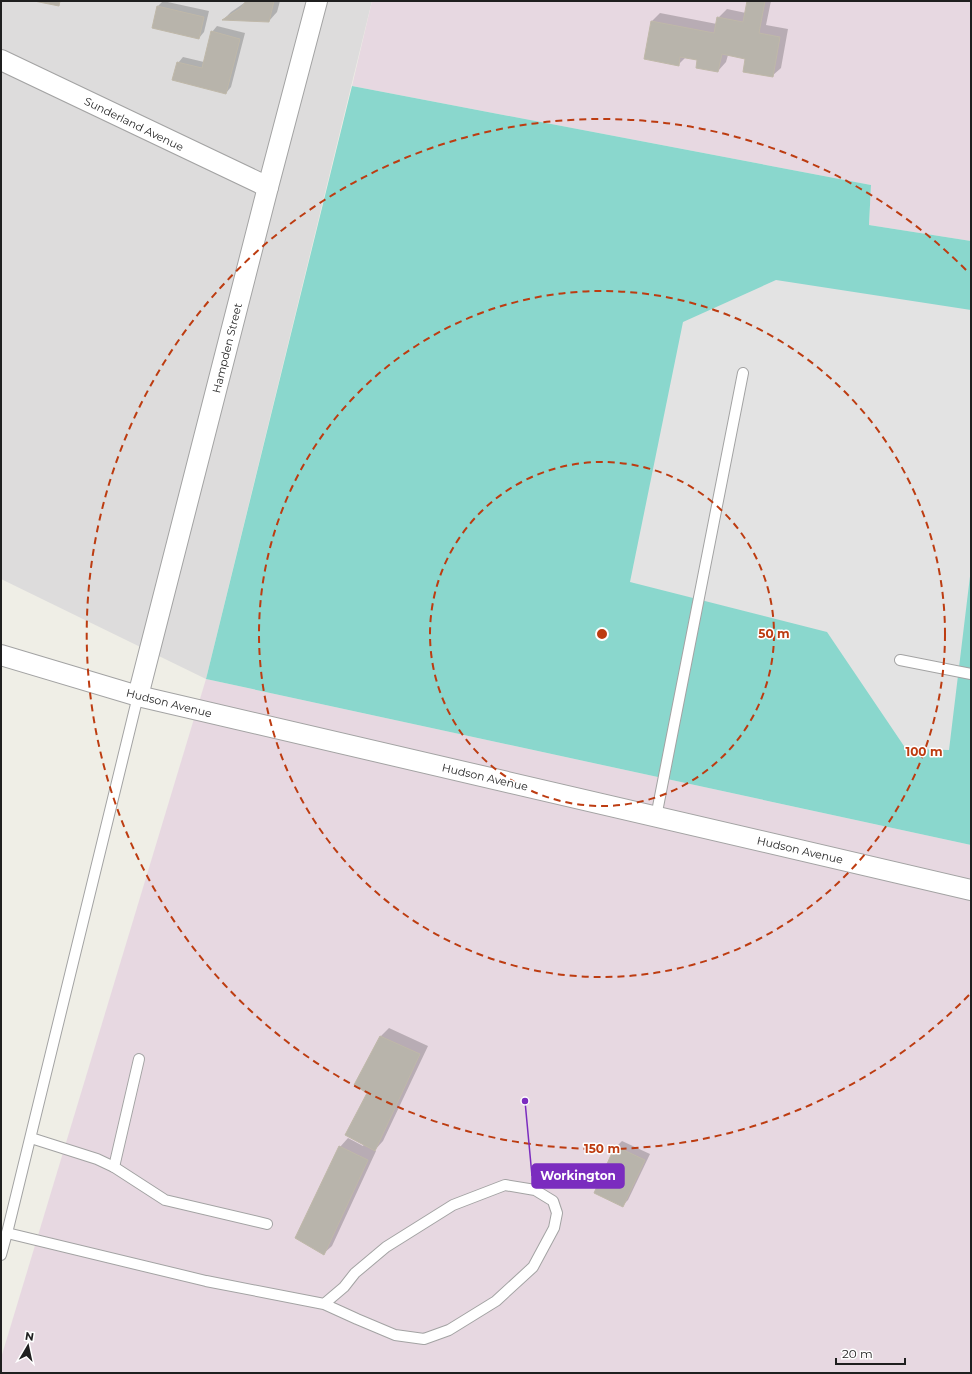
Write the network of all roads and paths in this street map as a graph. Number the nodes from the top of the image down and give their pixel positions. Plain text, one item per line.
1 (317, 1) edge
2 (1, 60) edge
3 (268, 187) junction
4 (743, 373) dead end
5 (1, 654) edge
6 (900, 660) dead end
7 (971, 674) edge
8 (138, 696) junction
9 (656, 816) junction
10 (971, 890) edge
11 (139, 1059) dead end
12 (31, 1138) junction
13 (114, 1167) junction
14 (267, 1224) dead end
15 (7, 1233) junction
16 (1, 1255) edge
17 (324, 1304) junction

1 - 3 street, Hampden Street
2 - 3 street, Sunderland Avenue
3 - 8 street, Hampden Street
4 - 9 lane
5 - 8 street, Hudson Avenue
6 - 7 lane
8 - 9 street, Hudson Avenue
8 - 12 lane
9 - 10 street, Hudson Avenue
11 - 13 lane
12 - 13 lane
12 - 15 lane
13 - 14 lane
15 - 16 lane
15 - 17 lane
17 - 17 lane

